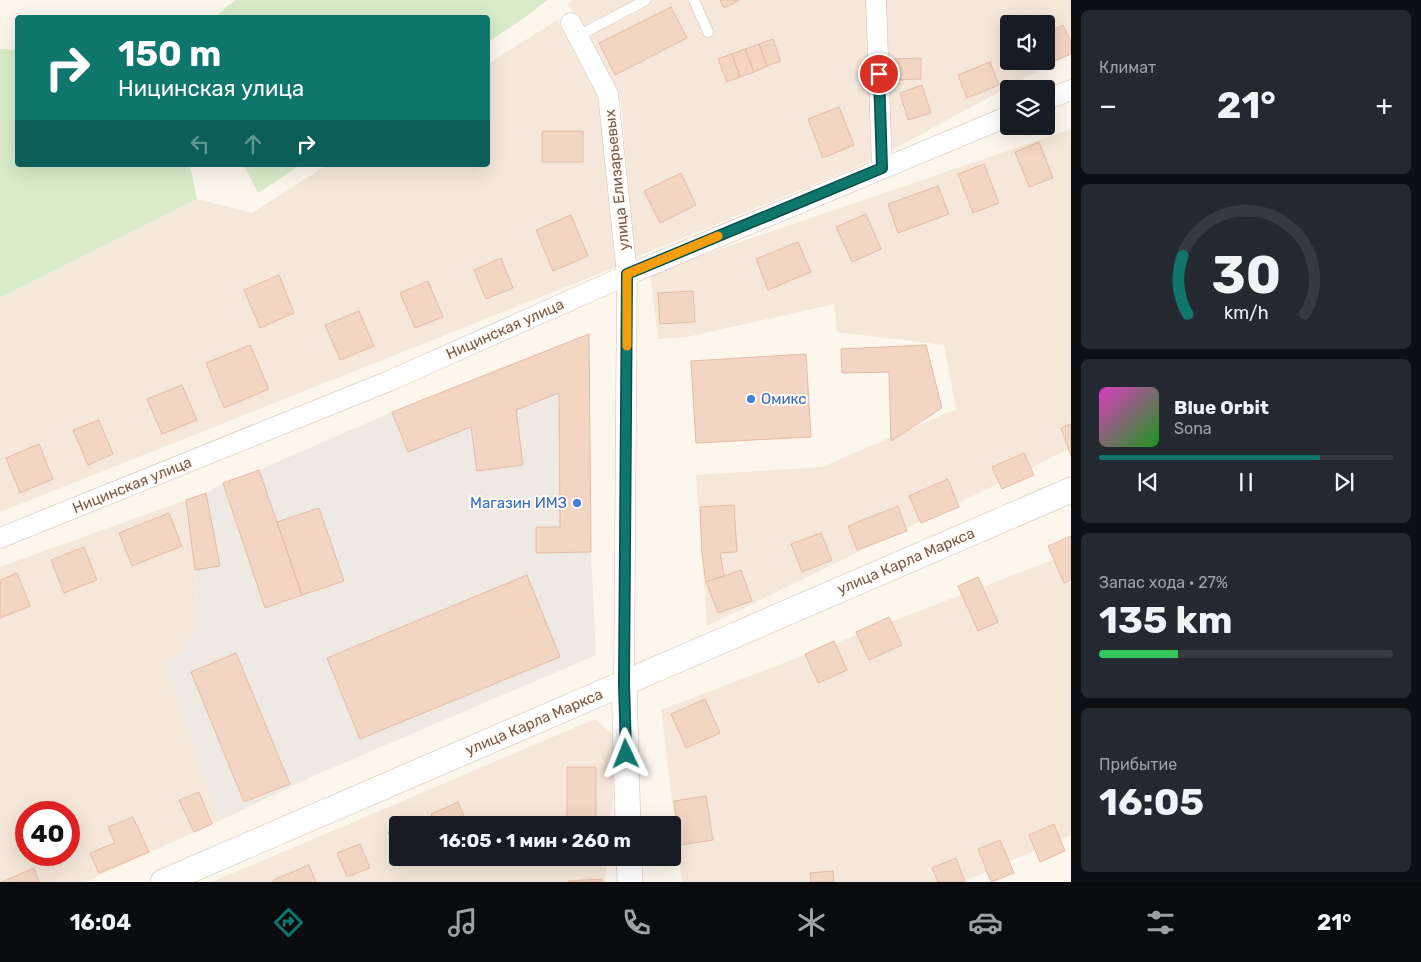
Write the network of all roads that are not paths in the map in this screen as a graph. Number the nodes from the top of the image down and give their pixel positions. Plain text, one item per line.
1 (646, 0) edge
2 (694, 0) edge
3 (876, 0) edge
4 (574, 29) joint
5 (708, 32) dead end
6 (1071, 90) edge
7 (1055, 96) edge
8 (1000, 120) edge
9 (882, 168) junction
10 (627, 274) junction
11 (1071, 490) edge
12 (0, 538) edge
13 (624, 683) junction
14 (628, 816) edge
15 (629, 866) edge
16 (163, 882) edge
17 (630, 882) edge

1 - 4 lane
2 - 5 lane
3 - 9 street
4 - 10 street, улица Елизарьевых
6 - 7 street
8 - 9 street, Ницинская улица
9 - 10 street, Ницинская улица
10 - 12 street, Ницинская улица
10 - 13 street, улица Елизарьевых
11 - 13 street, улица Карла Маркса
13 - 14 street, улица Елизарьевых
13 - 16 street, улица Карла Маркса
15 - 17 street

